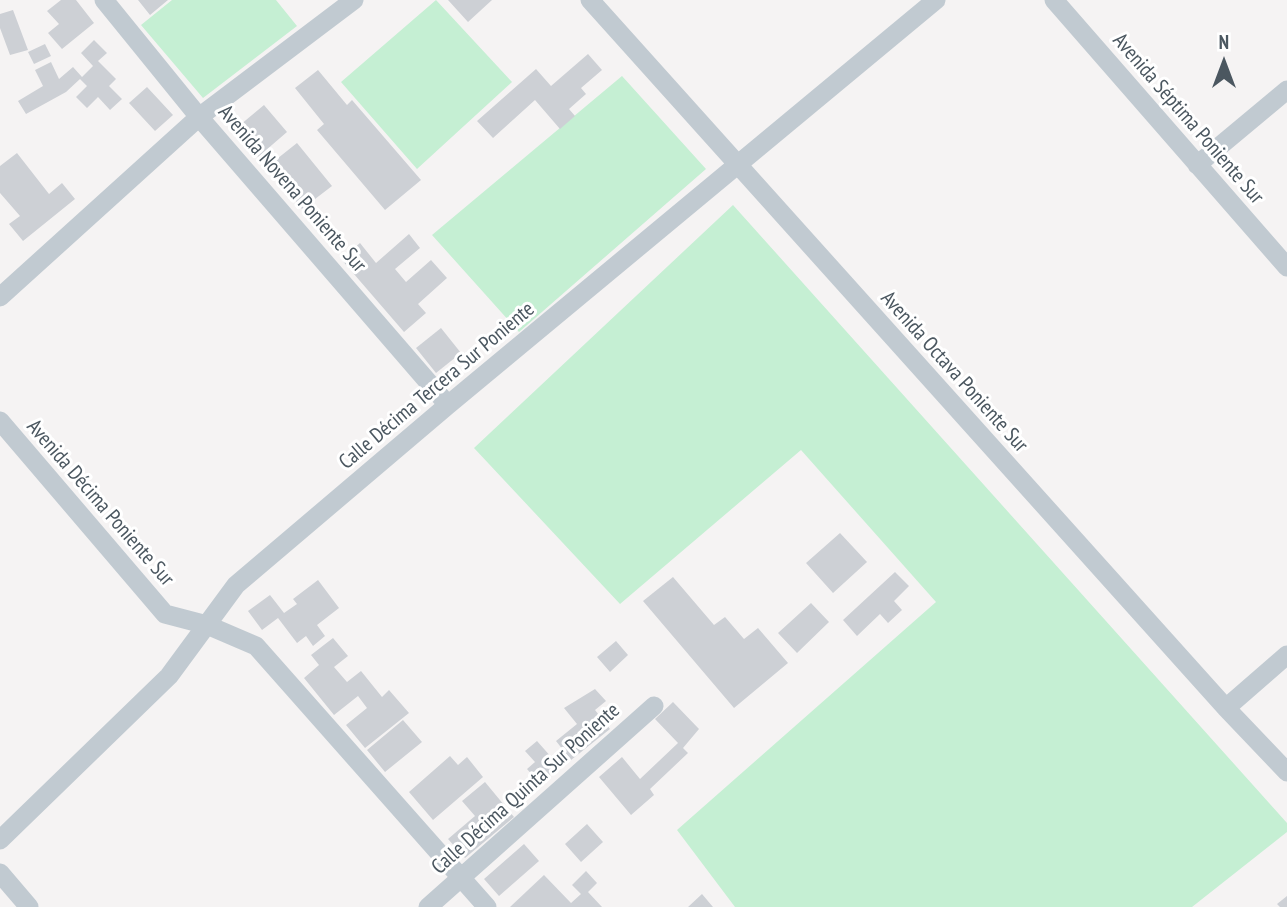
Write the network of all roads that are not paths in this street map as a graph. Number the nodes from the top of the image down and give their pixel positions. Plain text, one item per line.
1 (104, 0) edge
2 (354, 0) edge
3 (590, 0) edge
4 (936, 0) edge
5 (1054, 0) edge
6 (1287, 89) edge
7 (200, 117) junction
8 (738, 164) junction
9 (1197, 164) junction
10 (1287, 267) edge
11 (0, 297) edge
12 (448, 405) junction
13 (0, 421) edge
14 (207, 625) junction
15 (1287, 655) edge
16 (654, 706) dead end
17 (1226, 708) junction
18 (1287, 772) edge
19 (0, 840) edge
20 (0, 873) edge
21 (461, 878) junction
22 (29, 907) edge
23 (428, 907) edge
24 (486, 907) edge

1 - 7 street, Avenida Novena Poniente Sur
2 - 7 street
3 - 8 street, Avenida Octava Poniente Sur
4 - 8 street, Calle Décima Tercera Sur Poniente
5 - 9 street, Avenida Séptima Poniente Sur
6 - 9 street
7 - 11 street
7 - 12 street, Avenida Novena Poniente Sur
8 - 12 street, Calle Décima Tercera Sur Poniente
8 - 17 street, Avenida Octava Poniente Sur
9 - 10 street, Avenida Séptima Poniente Sur
12 - 14 street, Calle Décima Tercera Sur Poniente
13 - 14 street, Avenida Décima Poniente Sur
14 - 19 street, Calle Décima Tercera Sur Poniente
14 - 21 street, Avenida Décima Poniente Sur
15 - 17 street
16 - 21 street, Calle Décima Quinta Sur Poniente
17 - 18 street, Avenida Octava Poniente Sur
20 - 22 street
21 - 23 street, Calle Décima Quinta Sur Poniente
21 - 24 street, Avenida Décima Poniente Sur

